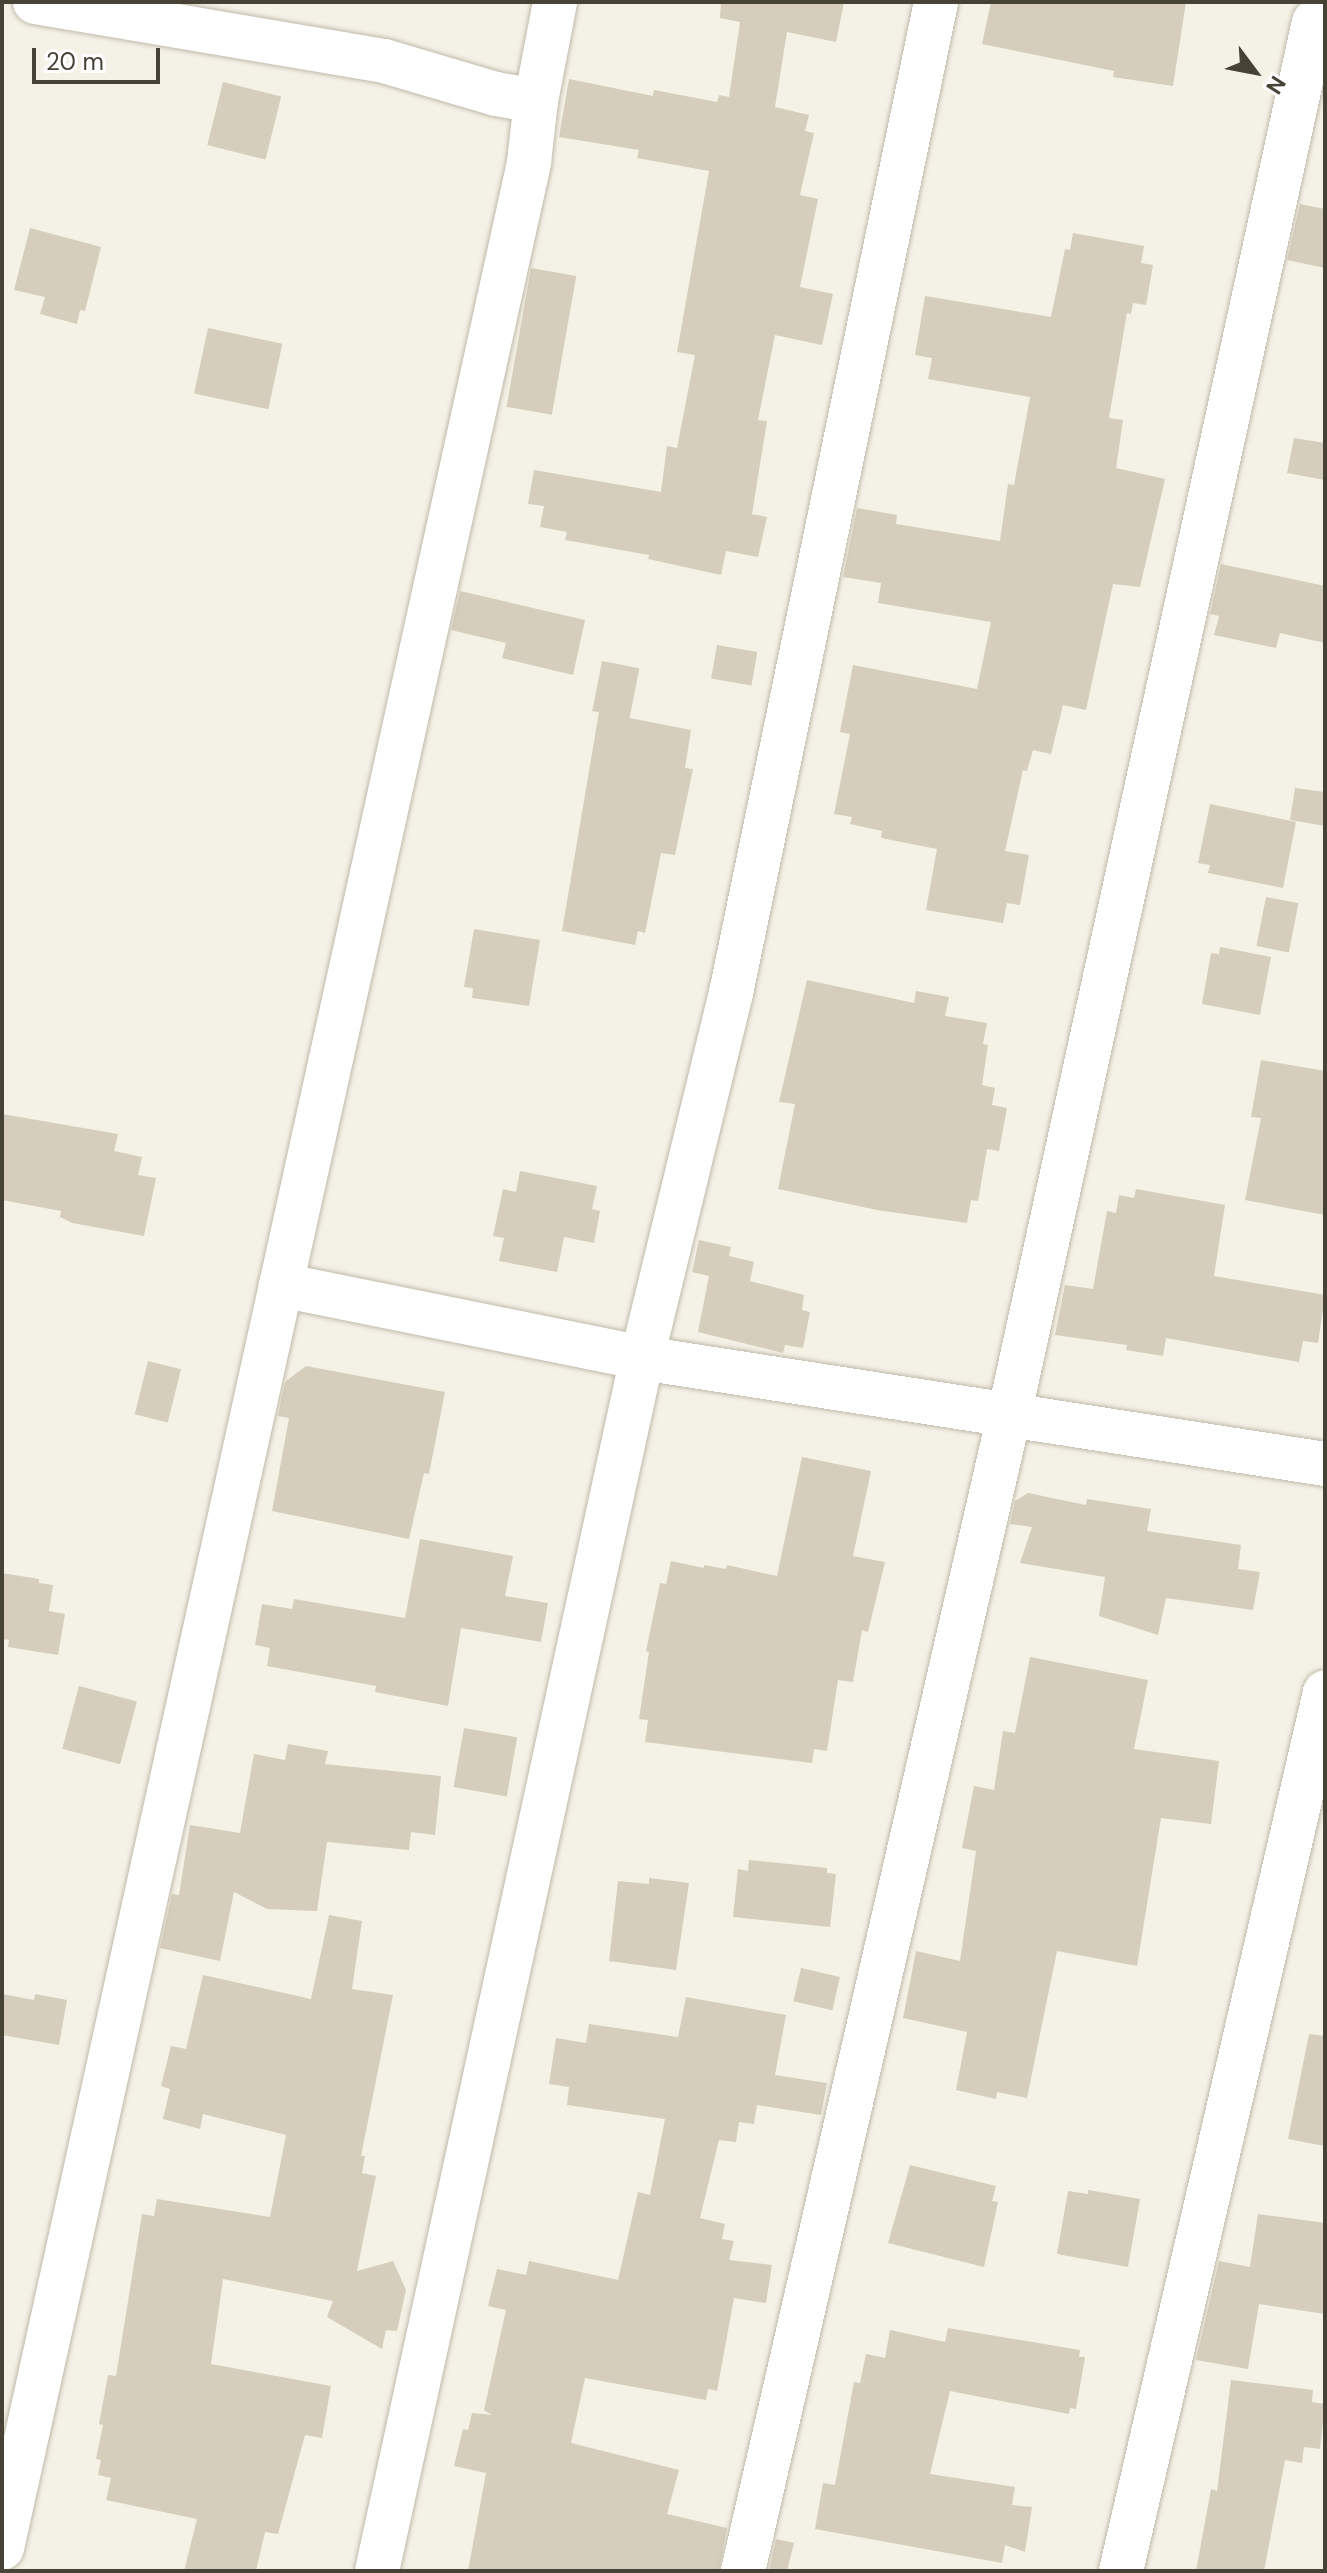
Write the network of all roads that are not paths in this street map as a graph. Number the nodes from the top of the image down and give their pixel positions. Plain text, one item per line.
1 (35, 2) edge
2 (555, 2) edge
3 (936, 2) edge
4 (106, 9) edge
5 (1314, 22) dead end
6 (536, 101) junction
7 (281, 1285) junction
8 (642, 1358) junction
9 (1009, 1416) junction
10 (1325, 1464) edge
11 (1325, 1692) edge
12 (2, 2548) edge
13 (377, 2571) edge
14 (743, 2571) edge
15 (1121, 2571) edge

1 - 4 street
2 - 6 street
3 - 8 street
4 - 6 street
5 - 9 street
6 - 7 street
7 - 8 street
7 - 12 street
8 - 9 street
8 - 13 street
9 - 10 street
9 - 14 street
11 - 15 street

